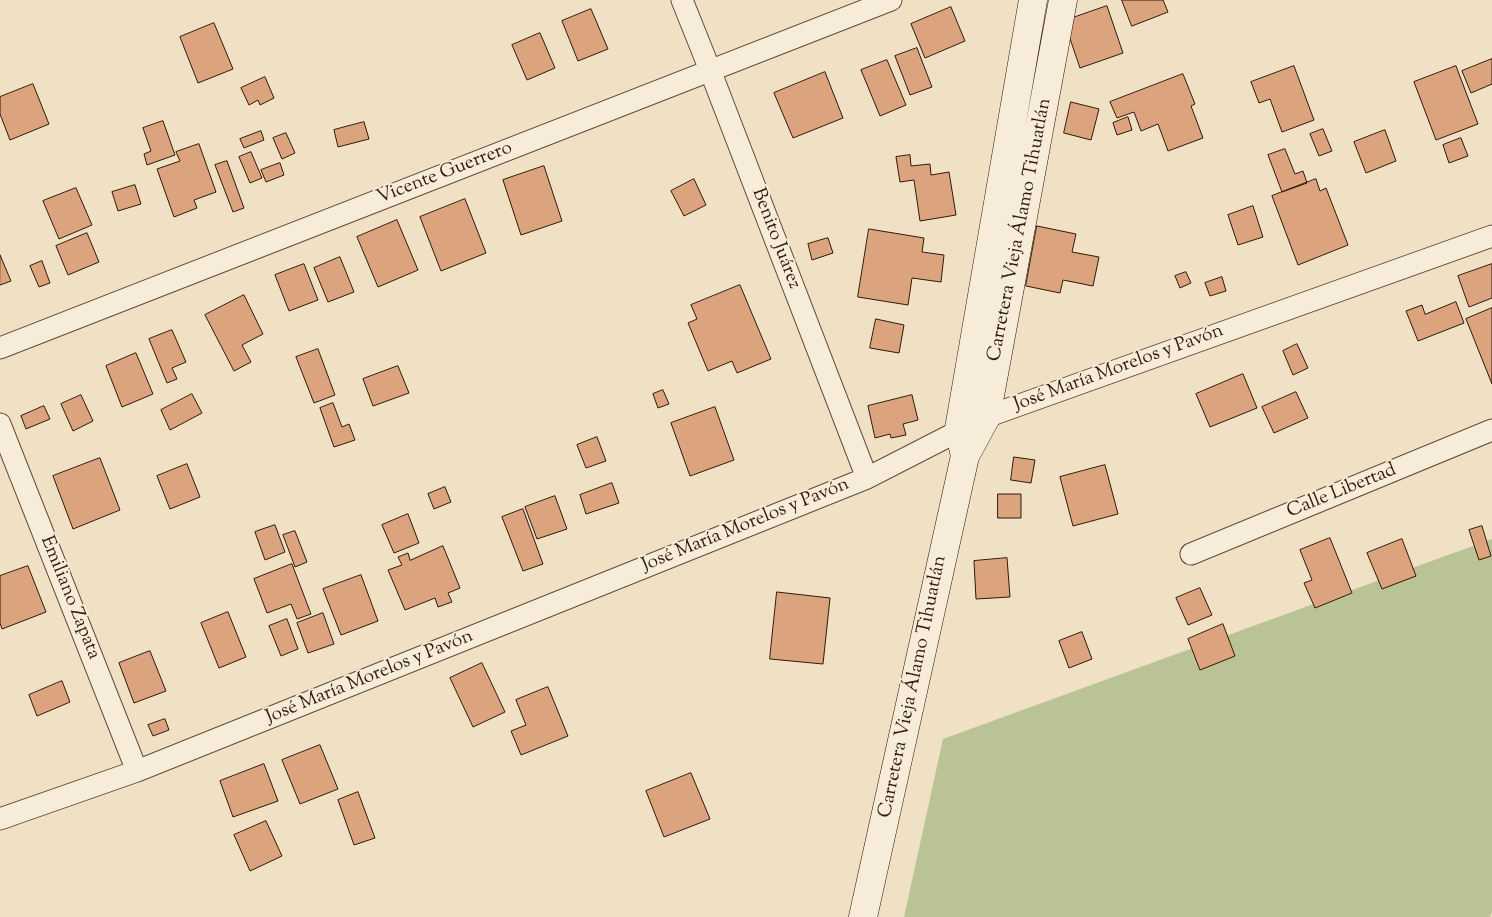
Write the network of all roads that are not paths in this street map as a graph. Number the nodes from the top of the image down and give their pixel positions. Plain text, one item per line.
1 (682, 0) edge
2 (891, 0) edge
3 (1033, 0) edge
4 (1064, 0) edge
5 (710, 70) junction
6 (1492, 236) edge
7 (0, 348) edge
8 (986, 417) junction
9 (0, 424) edge
10 (959, 429) junction
11 (1492, 430) edge
12 (965, 456) junction
13 (867, 478) junction
14 (1191, 554) dead end
15 (137, 771) junction
16 (0, 819) edge
17 (863, 917) edge

1 - 5 street, Benito Juárez
2 - 5 street, Vicente Guerrero
3 - 10 main road, Carretera Vieja Álamo Tihuatlán
4 - 8 main road, Carretera Vieja Álamo Tihuatlán
5 - 7 street, Vicente Guerrero
5 - 13 street, Benito Juárez
6 - 8 street, José María Morelos y Pavón
8 - 10 street, José María Morelos y Pavón
8 - 12 main road, Carretera Vieja Álamo Tihuatlán
9 - 15 street, Emiliano Zapata
10 - 12 main road, Carretera Vieja Álamo Tihuatlán
10 - 13 street, José María Morelos y Pavón
11 - 14 street, Calle Libertad
12 - 17 main road, Carretera Vieja Álamo Tihuatlán
13 - 15 street, José María Morelos y Pavón
15 - 16 street, José María Morelos y Pavón

